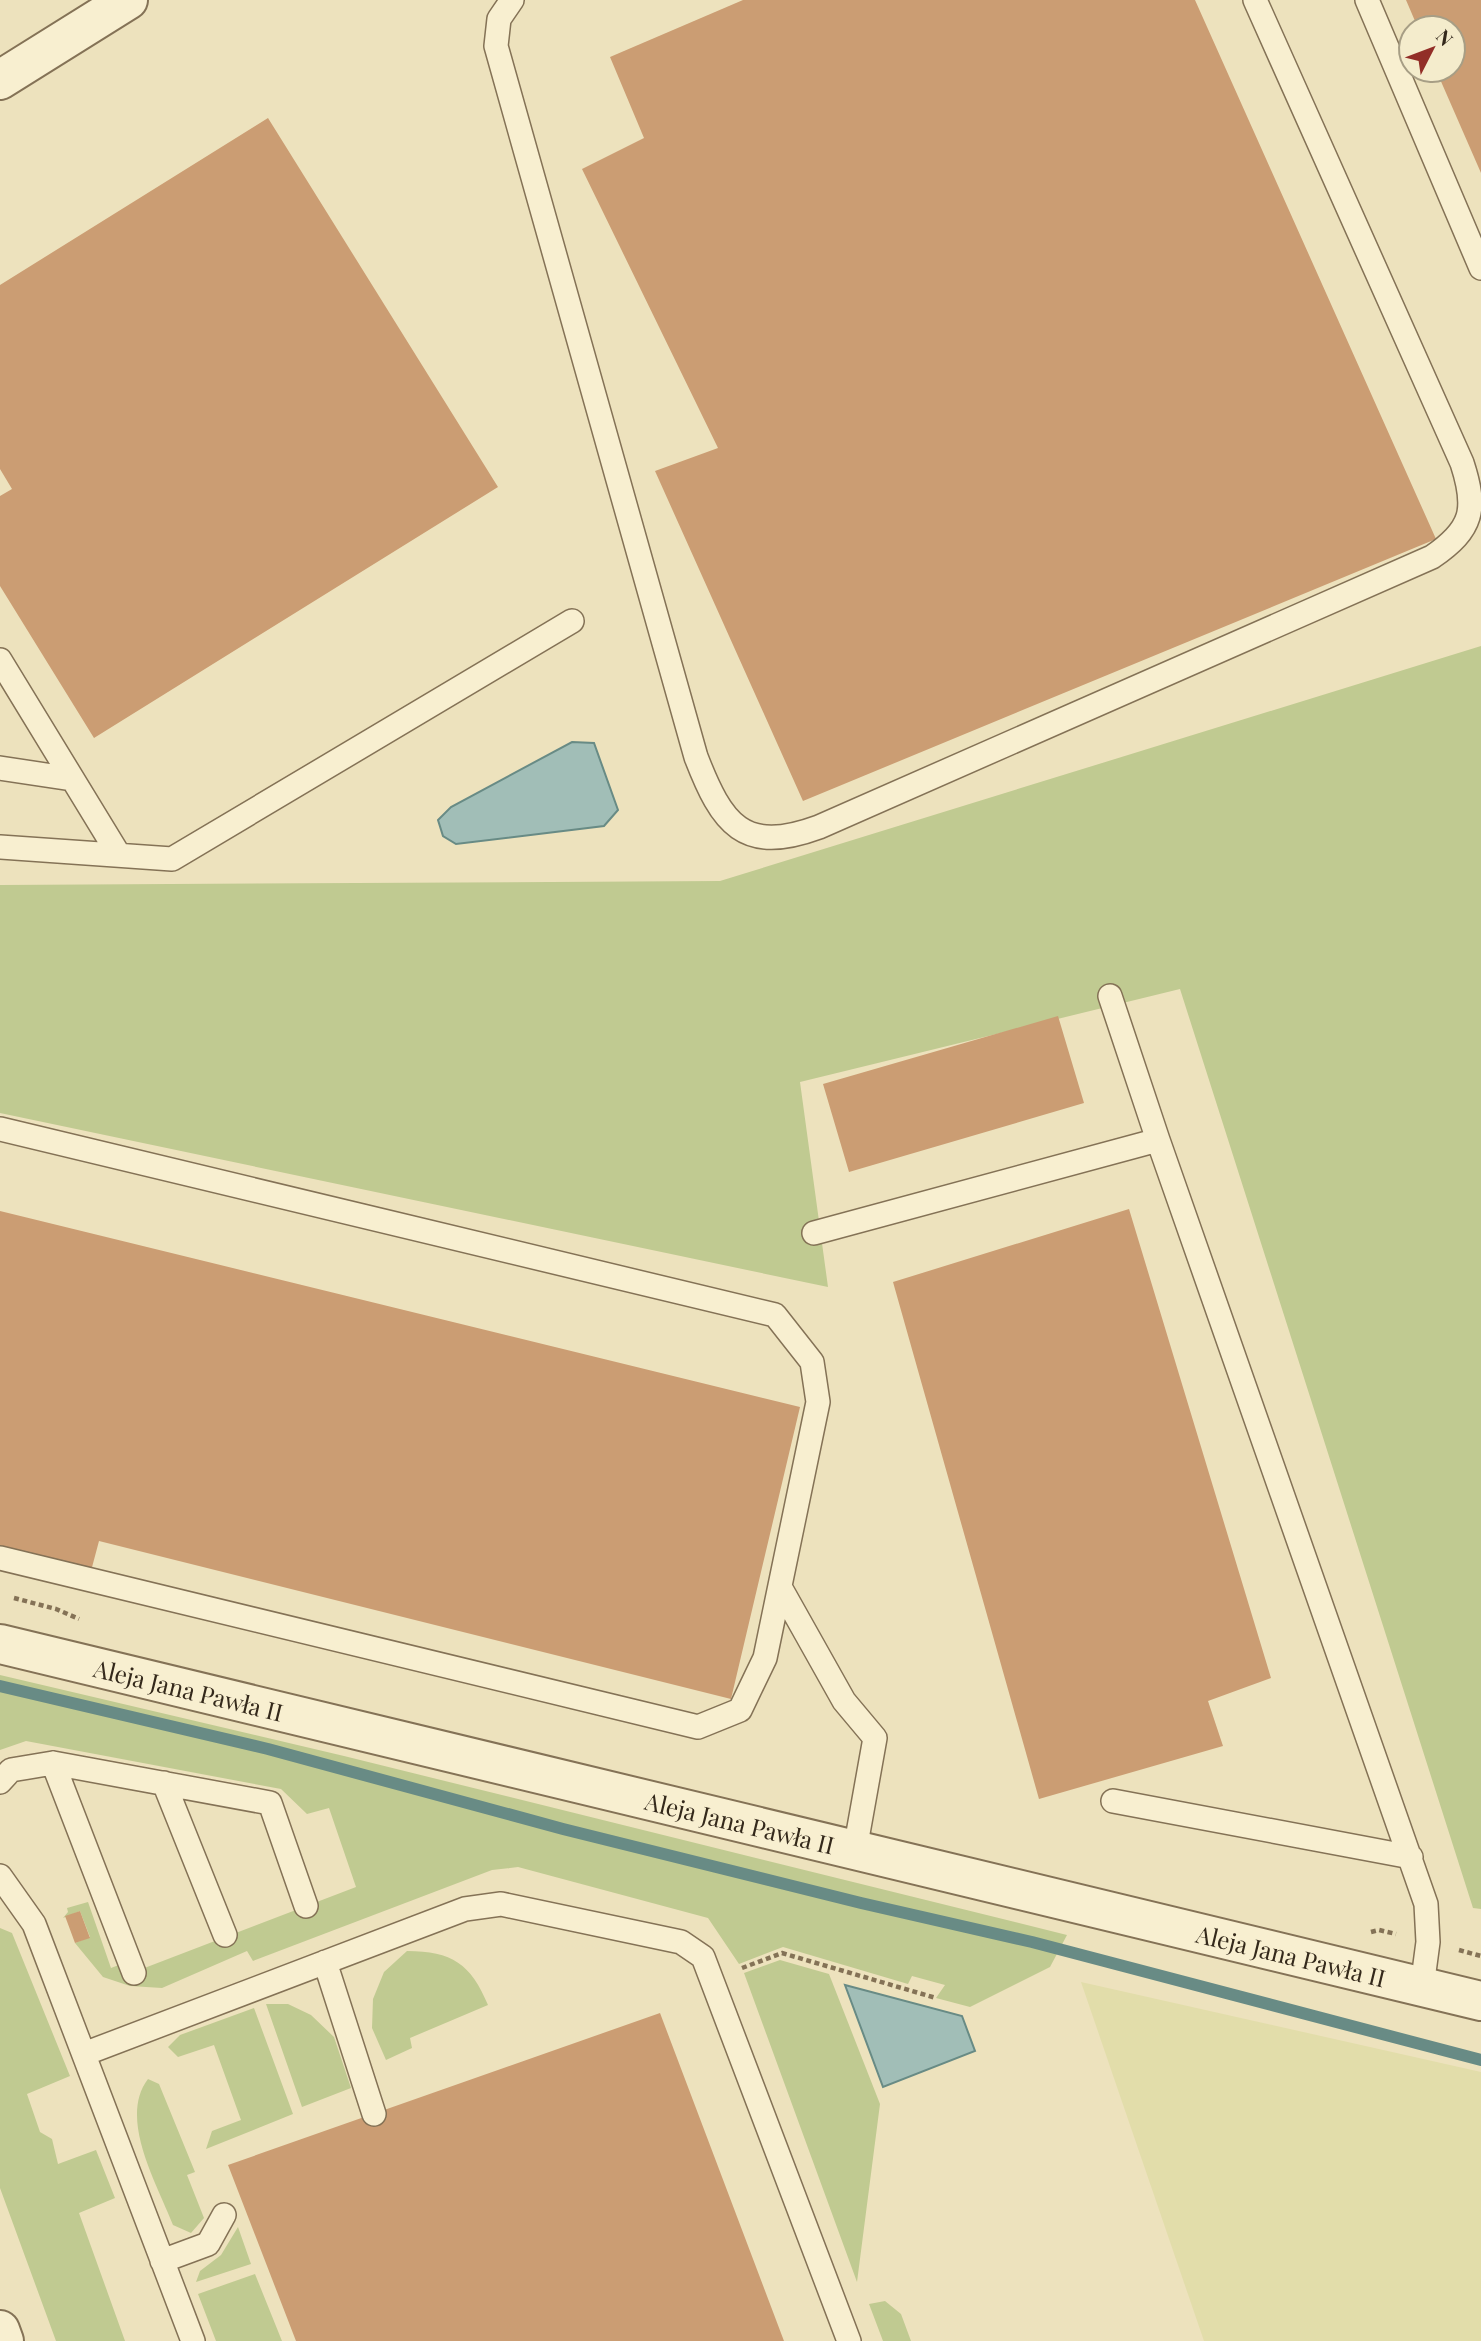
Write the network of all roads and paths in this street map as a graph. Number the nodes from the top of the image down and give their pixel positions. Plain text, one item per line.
1 (128, 0) edge
2 (512, 0) edge
3 (1255, 0) edge
4 (1367, 0) edge
5 (0, 80) edge
6 (1481, 268) edge
7 (572, 621) dead end
8 (0, 660) edge
9 (8, 684) edge
10 (0, 768) edge
11 (72, 779) junction
12 (0, 848) edge
13 (119, 855) junction
14 (1110, 996) dead end
15 (0, 1129) edge
16 (1158, 1140) junction
17 (814, 1233) dead end
18 (0, 1558) edge
19 (780, 1587) junction
20 (0, 1644) edge
21 (52, 1763) junction
22 (0, 1782) edge
23 (164, 1783) junction
24 (1113, 1801) dead end
25 (855, 1850) junction
26 (1410, 1857) junction
27 (0, 1876) edge
28 (306, 1906) dead end
29 (225, 1935) dead end
30 (325, 1962) junction
31 (134, 1973) dead end
32 (711, 1980) junction
33 (1422, 1987) junction
34 (936, 1998) dead end
35 (1481, 2001) edge
36 (83, 2054) junction
37 (374, 2113) dead end
38 (224, 2215) dead end
39 (162, 2261) junction
40 (0, 2330) edge
41 (4, 2341) edge
42 (192, 2341) edge
43 (849, 2341) edge

1 - 5 street
2 - 3 lane
4 - 6 lane
7 - 13 lane
8 - 9 lane
9 - 11 lane
10 - 11 lane
11 - 13 lane
12 - 13 lane
14 - 16 lane
15 - 19 lane
16 - 17 lane
16 - 26 lane
18 - 19 lane
19 - 25 lane
20 - 25 street, Aleja Jana Pawła II
21 - 22 lane
21 - 23 lane
21 - 31 lane
23 - 28 lane
23 - 29 lane
24 - 26 lane
25 - 33 street, Aleja Jana Pawła II
26 - 33 lane
27 - 36 lane
30 - 32 lane
30 - 36 lane
30 - 37 lane
32 - 34 path
32 - 43 lane
33 - 35 street, Aleja Jana Pawła II
36 - 39 lane
38 - 39 lane
39 - 42 lane
40 - 41 street

